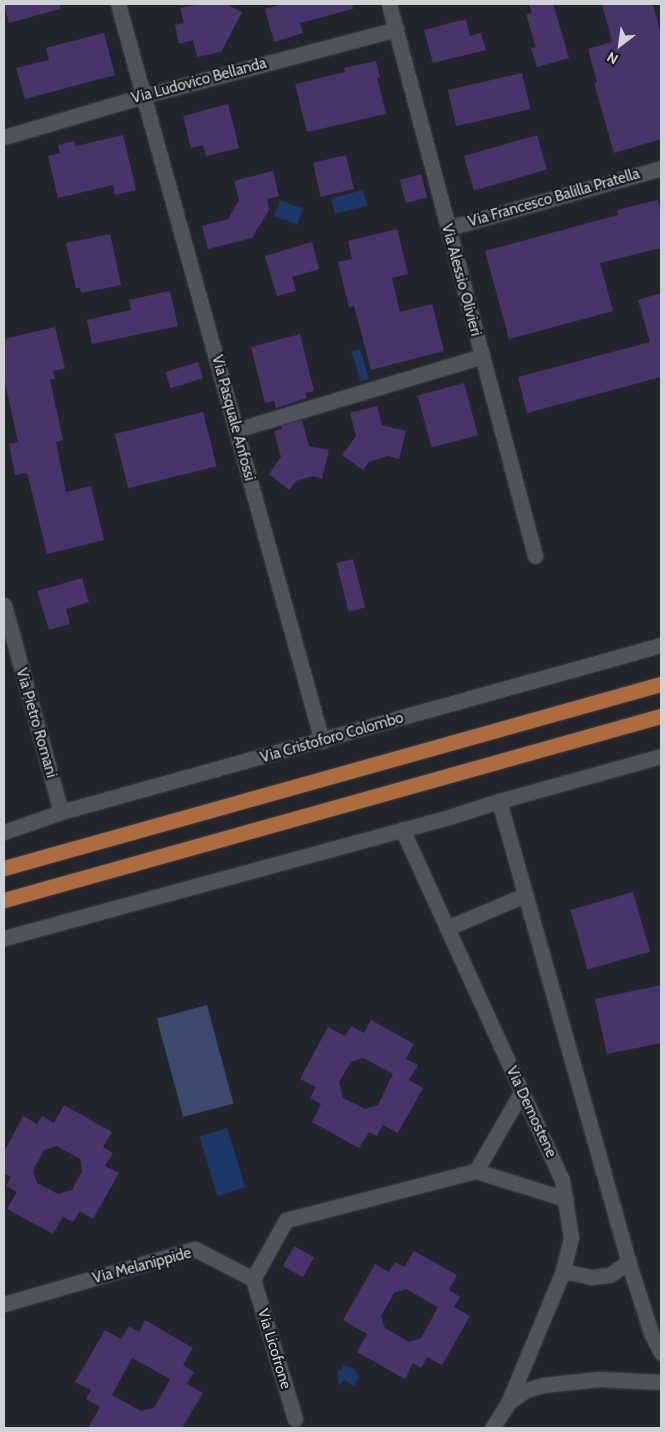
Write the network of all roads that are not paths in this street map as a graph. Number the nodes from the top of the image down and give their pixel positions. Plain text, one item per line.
1 (118, 4) edge
2 (389, 4) edge
3 (396, 29) junction
4 (144, 96) junction
5 (4, 137) edge
6 (661, 168) edge
7 (448, 228) junction
8 (482, 356) junction
9 (236, 430) junction
10 (535, 556) dead end
11 (4, 605) edge
12 (661, 645) edge
13 (661, 684) edge
14 (661, 716) edge
15 (322, 741) junction
16 (661, 756) edge
17 (499, 801) junction
18 (61, 812) junction
19 (402, 829) junction
20 (4, 832) edge
21 (4, 868) edge
22 (525, 895) junction
23 (4, 900) edge
24 (447, 928) junction
25 (4, 938) edge
26 (522, 1091) junction
27 (476, 1171) junction
28 (566, 1199) junction
29 (628, 1262) junction
30 (563, 1271) junction
31 (253, 1279) junction
32 (4, 1304) edge
33 (661, 1352) edge
34 (661, 1382) edge
35 (508, 1403) junction
36 (295, 1419) dead end
37 (492, 1428) edge

1 - 4 street, Via Pasquale Anfossi
2 - 3 street, Via Alessio Olivieri
3 - 4 street, Via Ludovico Bellanda
3 - 7 street, Via Alessio Olivieri
4 - 5 street, Via Ludovico Bellanda
4 - 9 street, Via Pasquale Anfossi
6 - 7 street, Via Francesco Balilla Pratella
7 - 8 street, Via Alessio Olivieri
8 - 9 street
8 - 10 street, Via Alessio Olivieri
9 - 15 street, Via Pasquale Anfossi
11 - 18 street, Via Pietro Romani
12 - 15 street, Via Cristoforo Colombo
13 - 21 main road
14 - 23 main road
15 - 18 street, Via Cristoforo Colombo
16 - 17 street
17 - 19 street
17 - 22 street
18 - 20 street, Via Cristoforo Colombo
19 - 24 street, Via Demostene
19 - 25 street
22 - 24 street
22 - 29 street
24 - 26 street, Via Demostene
26 - 27 street
26 - 28 street, Via Demostene
27 - 28 street
27 - 31 street
28 - 30 street, Via Demostene
29 - 30 street
29 - 33 street
30 - 35 street, Via Demostene
31 - 32 street, Via Melanippide
31 - 36 street, Via Licofrone
34 - 35 street
35 - 37 street

